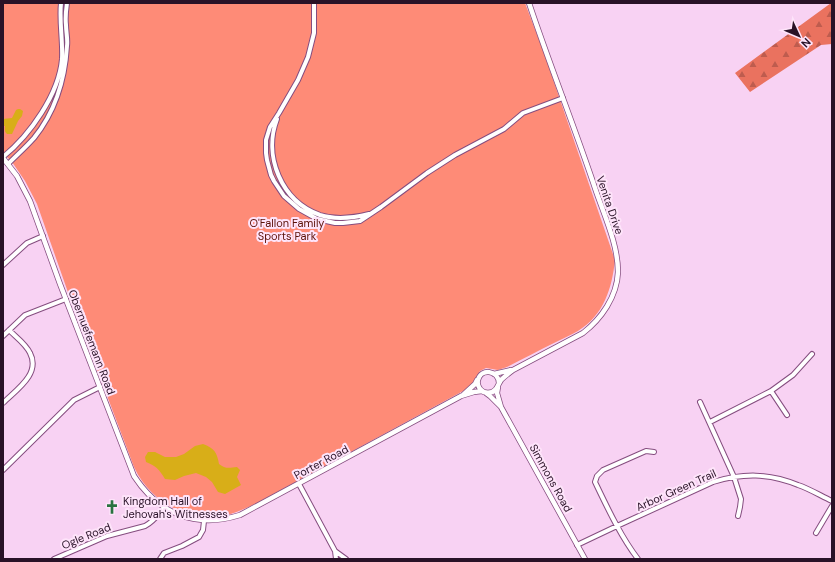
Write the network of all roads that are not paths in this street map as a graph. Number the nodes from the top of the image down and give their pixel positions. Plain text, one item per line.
1 (62, 3) edge
2 (67, 3) edge
3 (314, 3) edge
4 (529, 3) edge
5 (563, 98) junction
6 (3, 158) edge
7 (8, 164) junction
8 (43, 236) junction
9 (3, 265) edge
10 (66, 299) junction
11 (9, 330) junction
12 (3, 336) edge
13 (812, 354) dead end
14 (513, 370) junction
15 (494, 374) junction
16 (478, 379) junction
17 (498, 385) junction
18 (100, 387) junction
19 (771, 391) junction
20 (484, 392) junction
21 (461, 396) junction
22 (700, 402) dead end
23 (3, 403) edge
24 (501, 407) junction
25 (787, 415) dead end
26 (710, 422) junction
27 (654, 452) dead end
28 (3, 470) edge
29 (734, 477) junction
30 (298, 484) junction
31 (832, 501) edge
32 (832, 506) edge
33 (164, 508) junction
34 (182, 516) joint
35 (738, 516) dead end
36 (204, 521) junction
37 (617, 526) junction
38 (816, 533) dead end
39 (577, 545) junction
40 (335, 551) junction
41 (54, 559) edge
42 (160, 559) edge
43 (336, 559) edge
44 (346, 559) edge
45 (585, 559) edge
46 (638, 559) edge

1 - 6 street
2 - 7 street
3 - 5 street
4 - 5 street, Venita Drive
5 - 14 street, Venita Drive
6 - 7 street, Obernuefemann Road
7 - 8 street, Obernuefemann Road
8 - 9 street
8 - 10 street, Obernuefemann Road
10 - 11 street
10 - 18 street, Obernuefemann Road
11 - 12 street
11 - 23 street
13 - 19 street
14 - 15 street, Venita Drive
14 - 17 street, Venita Drive
15 - 16 street
15 - 17 street
16 - 20 street
16 - 21 street, Porter Road
17 - 20 street
17 - 24 street, Simmons Road
18 - 28 street
18 - 33 street, Obernuefemann Road
19 - 25 street
19 - 26 street
20 - 21 street, Porter Road
20 - 24 street, Simmons Road
21 - 30 street, Porter Road
22 - 26 street
24 - 39 street, Simmons Road
26 - 29 street
27 - 37 street
29 - 31 street, Arbor Green Trail
29 - 35 street
29 - 37 street, Arbor Green Trail
30 - 36 street, Porter Road
30 - 40 street
32 - 38 street
33 - 34 street, Obernuefemann Road
33 - 41 street, Ogle Road
34 - 36 street, Porter Road
36 - 42 street
37 - 39 street, Arbor Green Trail
37 - 46 street
39 - 45 street, Simmons Road
40 - 43 street
40 - 44 street

